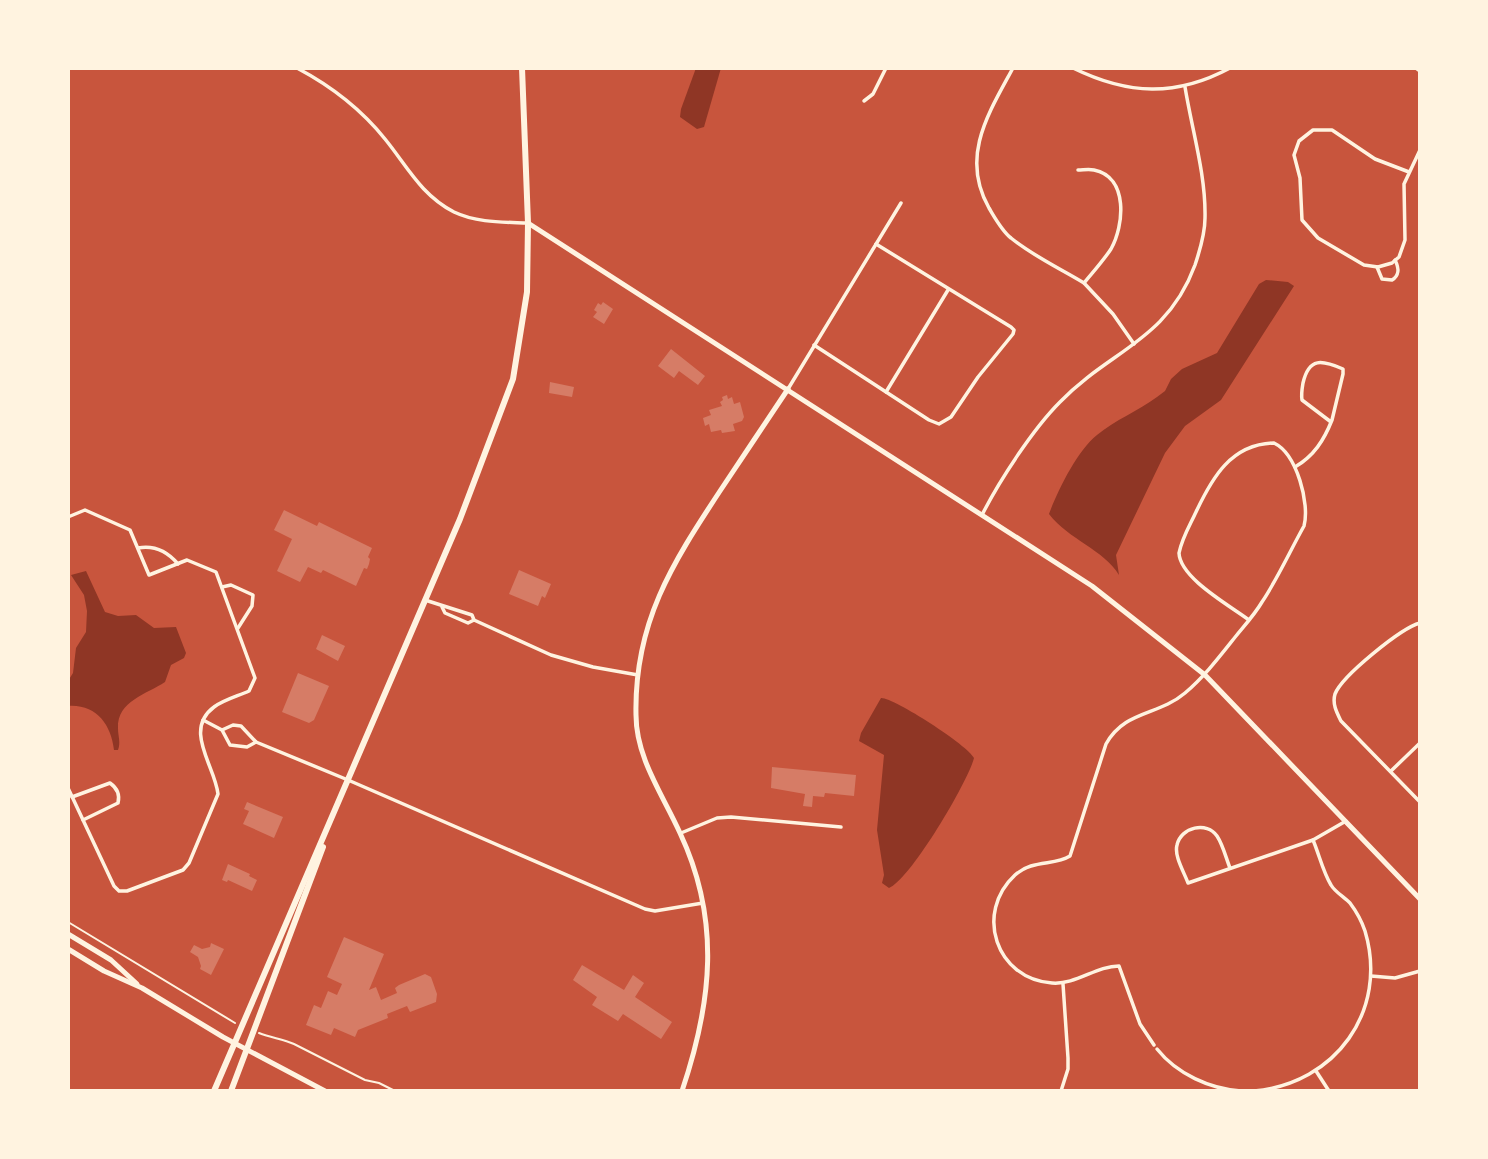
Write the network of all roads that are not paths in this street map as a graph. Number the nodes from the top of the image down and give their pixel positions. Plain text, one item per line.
1 (297, 68) edge
2 (523, 68) edge
3 (886, 68) edge
4 (1013, 68) edge
5 (1073, 68) edge
6 (1230, 68) edge
7 (1185, 87) junction
8 (864, 101) dead end
9 (1420, 150) edge
10 (1078, 170) dead end
11 (1409, 172) junction
12 (901, 203) dead end
13 (528, 223) junction
14 (876, 244) junction
15 (1395, 260) junction
16 (1377, 267) junction
17 (1084, 284) junction
18 (948, 290) junction
19 (1135, 344) junction
20 (814, 345) junction
21 (788, 389) junction
22 (886, 391) junction
23 (1331, 422) junction
24 (1295, 467) junction
25 (982, 515) junction
26 (68, 517) edge
27 (138, 548) junction
28 (178, 564) junction
29 (222, 587) junction
30 (425, 600) junction
31 (442, 607) junction
32 (474, 620) junction
33 (1249, 620) junction
34 (1420, 623) edge
35 (237, 629) junction
36 (638, 675) junction
37 (1205, 675) junction
38 (203, 720) junction
39 (222, 730) junction
40 (256, 742) junction
41 (1420, 743) edge
42 (1391, 771) junction
43 (348, 780) junction
44 (68, 788) edge
45 (71, 799) edge
46 (1420, 802) edge
47 (83, 820) junction
48 (1346, 821) junction
49 (841, 827) dead end
50 (681, 833) junction
51 (1313, 840) junction
52 (1230, 868) junction
53 (1420, 899) edge
54 (703, 903) junction
55 (68, 934) edge
56 (68, 949) edge
57 (1420, 971) edge
58 (1371, 976) junction
59 (1063, 984) junction
60 (142, 988) junction
61 (235, 1043) junction
62 (248, 1050) junction
63 (1316, 1071) junction
64 (214, 1091) edge
65 (231, 1091) edge
66 (326, 1091) edge
67 (682, 1091) edge
68 (1061, 1091) edge
69 (1241, 1091) edge
70 (1254, 1091) edge
71 (1329, 1091) edge

1 - 13 street
2 - 13 main road
3 - 8 street
4 - 17 street
5 - 7 street
6 - 7 street
7 - 19 street
9 - 11 street
10 - 17 street
11 - 15 street
11 - 16 street
12 - 14 street
13 - 21 street
13 - 30 main road
14 - 18 street
14 - 20 street
15 - 16 street
15 - 16 street
17 - 19 street
18 - 22 street
18 - 22 street
19 - 25 street
20 - 21 street
20 - 22 street
21 - 25 street
21 - 36 street
23 - 23 street
23 - 24 street
24 - 33 street
24 - 33 street
25 - 37 street
26 - 27 street
27 - 28 street
27 - 28 street
28 - 29 street
29 - 35 street
29 - 35 street
30 - 31 street
30 - 43 main road
31 - 32 street
31 - 32 street
32 - 36 street
33 - 37 street
34 - 42 street
35 - 38 street
36 - 50 street
37 - 48 street
37 - 59 street
38 - 39 street
38 - 47 street
39 - 40 street
39 - 40 street
40 - 43 street
41 - 42 street
42 - 46 street
43 - 54 street
43 - 61 main road
43 - 62 main road
44 - 45 street
45 - 47 street
45 - 47 street
48 - 51 street
48 - 53 street
49 - 50 street
50 - 54 street
51 - 52 street
51 - 58 street
52 - 52 street
54 - 67 street
55 - 60 street
56 - 60 street
57 - 58 street
58 - 63 street
59 - 68 street
59 - 69 street
60 - 61 street
61 - 62 street
61 - 64 main road
62 - 65 main road
62 - 66 street
63 - 70 street
63 - 71 street

